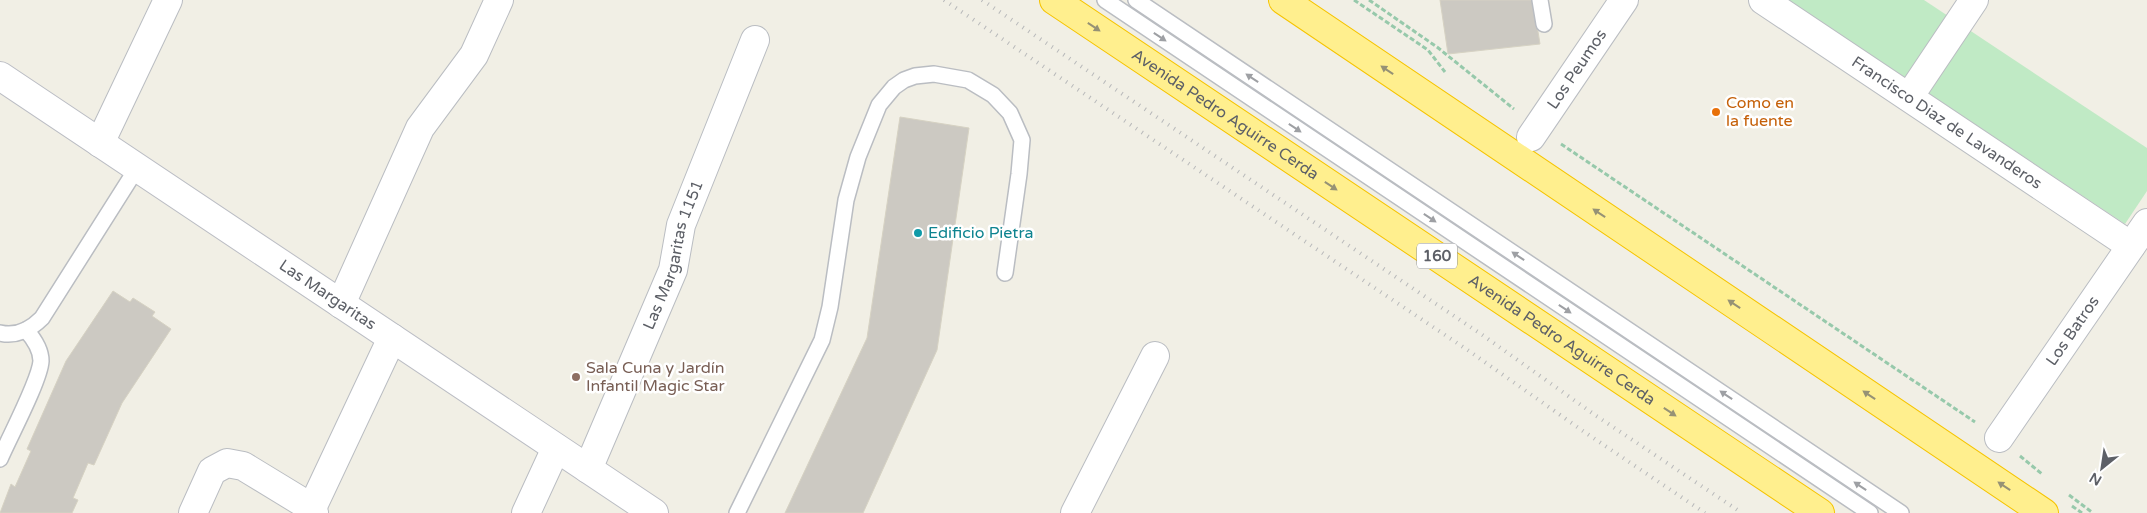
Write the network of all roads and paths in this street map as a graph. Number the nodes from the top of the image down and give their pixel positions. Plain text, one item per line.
1 (168, 0) edge
2 (500, 0) edge
3 (1054, 0) edge
4 (1105, 0) edge
5 (1136, 0) edge
6 (1282, 0) edge
7 (1369, 0) edge
8 (1540, 0) edge
9 (1624, 0) edge
10 (1764, 0) edge
11 (1974, 0) edge
12 (1544, 24) dead end
13 (755, 40) dead end
14 (0, 76) edge
15 (1909, 97) junction
16 (1534, 133) junction
17 (100, 143) junction
18 (137, 168) junction
19 (2147, 223) edge
20 (2131, 246) junction
21 (1005, 274) dead end
22 (341, 304) junction
23 (26, 330) junction
24 (0, 333) edge
25 (392, 338) junction
26 (1155, 356) dead end
27 (1999, 438) junction
28 (556, 448) junction
29 (0, 459) edge
30 (588, 469) junction
31 (2044, 475) dead end
32 (2066, 493) dead end
33 (313, 510) edge
34 (193, 513) edge
35 (526, 513) edge
36 (654, 513) edge
37 (737, 513) edge
38 (1075, 513) edge
39 (1820, 513) edge
40 (1870, 513) edge
41 (1901, 513) edge
42 (2044, 513) edge
43 (2093, 513) edge

1 - 17 street
2 - 22 street
3 -> 39 highway, Avenida Pedro Aguirre Cerda / 160
4 -> 40 lane
41 -> 5 lane
42 -> 6 highway
7 - 16 path
8 - 12 lane
9 - 16 street, Los Peumos
10 - 15 street, Francisco Diaz de Lavanderos
11 - 15 street
13 - 30 street, Las Margaritas 1151
14 - 17 street, Las Margaritas
15 - 20 street, Francisco Diaz de Lavanderos
16 - 27 path
17 - 18 street, Las Margaritas
18 - 22 street, Las Margaritas
18 - 23 lane
19 - 20 street, Los Batros
20 - 27 street, Los Batros
21 - 37 lane
22 - 25 street, Las Margaritas
23 - 24 lane
23 - 29 lane
25 - 28 street, Las Margaritas
25 - 33 street
26 - 38 street
27 - 31 path
28 - 30 street, Las Margaritas
28 - 35 street
30 - 36 street, Las Margaritas
32 - 43 path
33 - 34 street

